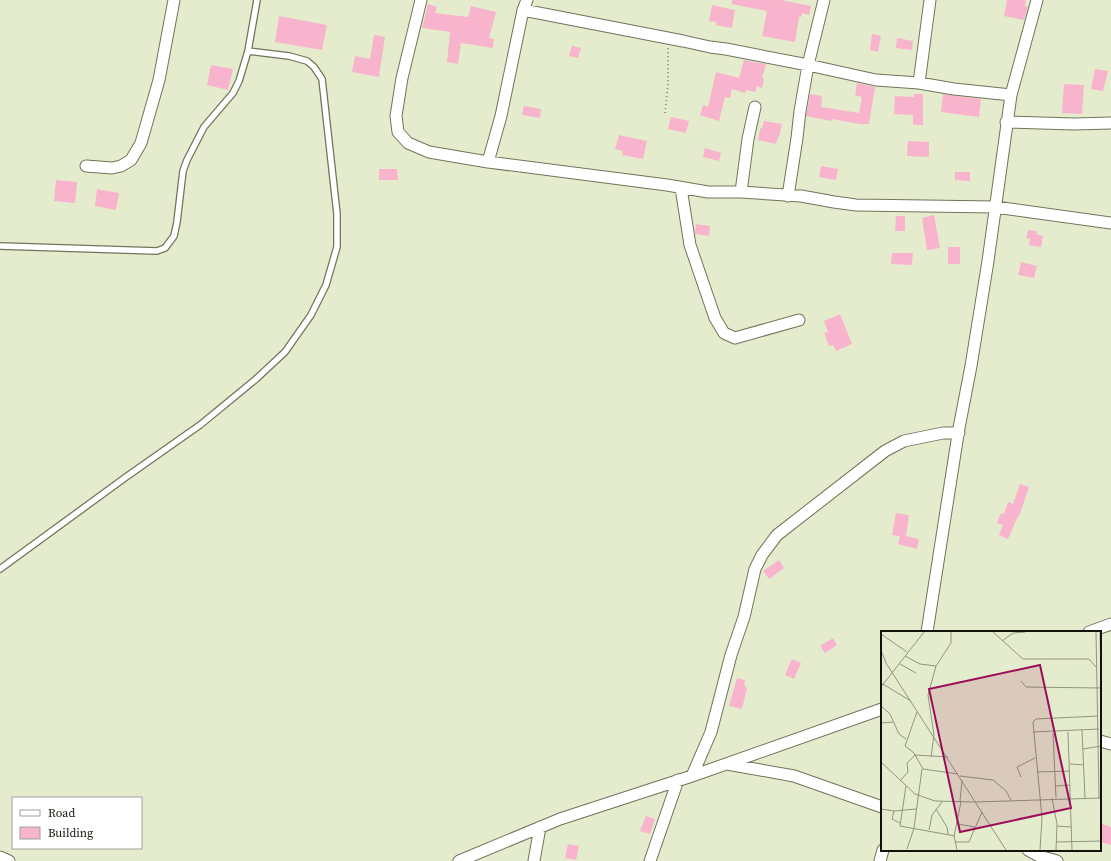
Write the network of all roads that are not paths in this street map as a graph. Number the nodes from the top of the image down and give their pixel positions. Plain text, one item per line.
1 (174, 0) edge
2 (257, 0) edge
3 (421, 0) edge
4 (824, 0) edge
5 (930, 0) edge
6 (1037, 0) edge
7 (525, 5) edge
8 (248, 51) junction
9 (808, 65) junction
10 (919, 83) junction
11 (1011, 95) junction
12 (755, 107) dead end
13 (1006, 122) junction
14 (1111, 123) edge
15 (488, 162) junction
16 (86, 166) dead end
17 (681, 188) junction
18 (741, 192) junction
19 (788, 196) junction
20 (995, 207) junction
21 (1111, 223) edge
22 (0, 246) edge
23 (799, 320) dead end
24 (958, 433) junction
25 (0, 569) edge
26 (1111, 624) edge
27 (926, 631) edge
28 (1093, 631) edge
29 (881, 709) edge
30 (727, 764) junction
31 (692, 776) junction
32 (678, 780) junction
33 (881, 806) edge
34 (540, 827) junction
35 (882, 851) edge
36 (1030, 851) edge
37 (0, 857) edge
38 (1053, 857) edge
39 (9, 861) edge
40 (459, 861) edge
41 (534, 861) edge
42 (650, 861) edge
43 (880, 861) edge

1 - 16 street
2 - 8 lane
3 - 15 street
4 - 9 street
5 - 10 street
6 - 11 street
7 - 9 street
7 - 15 street
8 - 22 lane
8 - 25 lane
9 - 10 street
9 - 19 street
10 - 11 street
11 - 13 street
12 - 18 street
13 - 14 street
13 - 20 street
15 - 17 street
17 - 18 street
17 - 23 street
18 - 19 street
19 - 20 street
20 - 21 street
20 - 24 street
24 - 27 street
24 - 31 street
26 - 28 street
29 - 30 street
30 - 31 street
30 - 33 street
31 - 32 street
32 - 34 street
32 - 42 street
34 - 40 street
34 - 41 street
35 - 43 street
36 - 38 street
37 - 39 street

